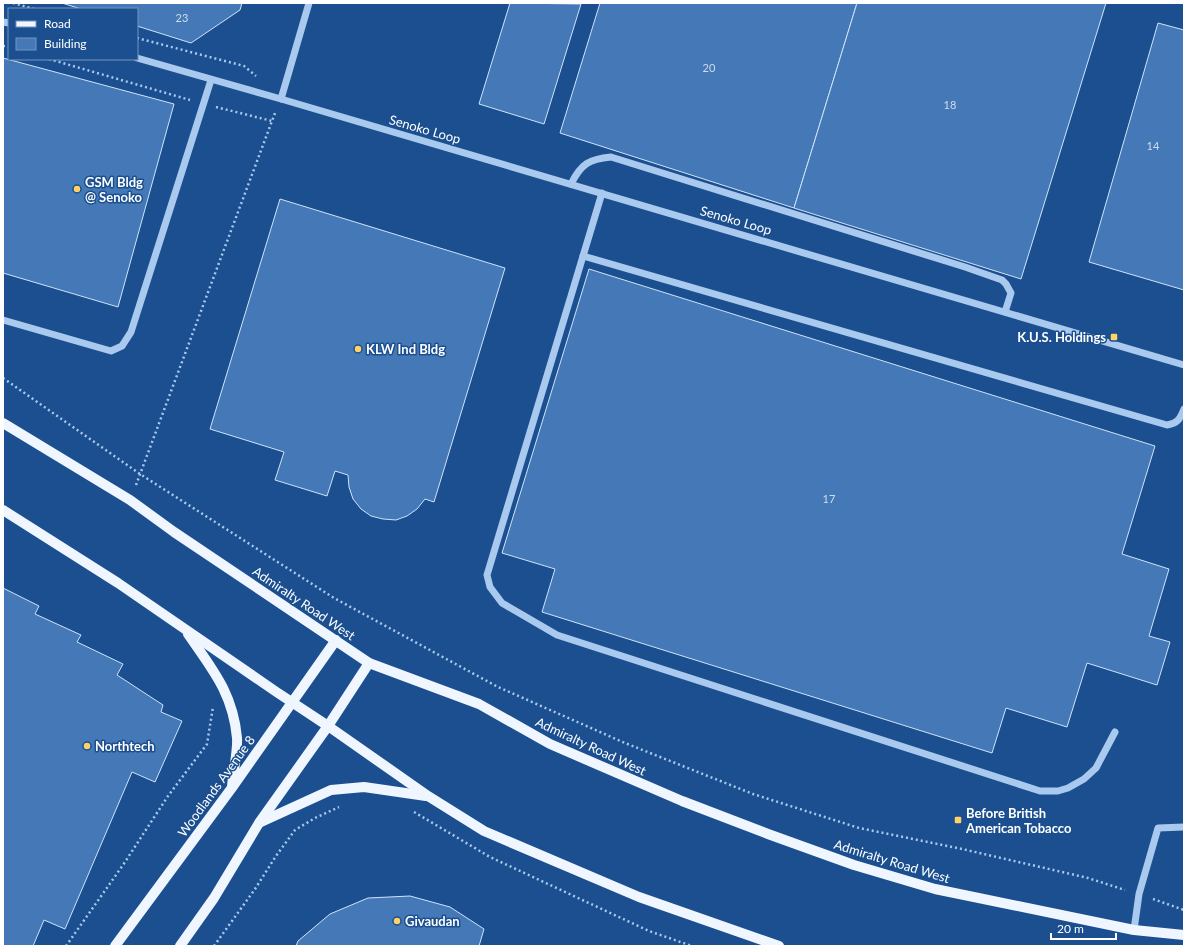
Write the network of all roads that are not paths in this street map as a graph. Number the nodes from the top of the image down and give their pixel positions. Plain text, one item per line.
1 (309, 3) edge
2 (138, 58) edge
3 (210, 80) junction
4 (281, 99) junction
5 (572, 184) junction
6 (602, 193) junction
7 (583, 256) junction
8 (1005, 312) junction
9 (3, 320) edge
10 (1184, 365) edge
11 (1184, 408) edge
12 (3, 423) edge
13 (3, 510) edge
14 (184, 628) junction
15 (336, 640) junction
16 (369, 663) junction
17 (293, 702) junction
18 (328, 726) junction
19 (1115, 732) dead end
20 (231, 789) junction
21 (428, 796) junction
22 (260, 823) junction
23 (1184, 827) edge
24 (1134, 930) junction
25 (1184, 935) edge
26 (115, 946) edge
27 (180, 946) edge
28 (779, 946) edge

1 - 4 street
2 - 3 street, Senoko Loop
3 - 4 street, Senoko Loop
3 - 9 street
4 - 5 street, Senoko Loop
5 - 6 street, Senoko Loop
5 - 8 street
6 - 7 street
6 - 8 street, Senoko Loop
7 - 11 street
7 - 19 street
8 - 10 street, Senoko Loop
12 - 15 main road, Admiralty Road West
13 - 14 main road
14 - 17 main road
14 - 20 main road
15 - 16 main road, Admiralty Road West
15 - 17 main road, Woodlands Avenue 8
16 - 18 main road
16 - 24 main road, Admiralty Road West
17 - 18 main road
17 - 20 main road, Woodlands Avenue 8
18 - 21 main road
18 - 22 main road
20 - 26 main road, Woodlands Avenue 8
21 - 22 main road
21 - 28 main road
22 - 27 main road
23 - 24 street
24 - 25 main road, Admiralty Road West

